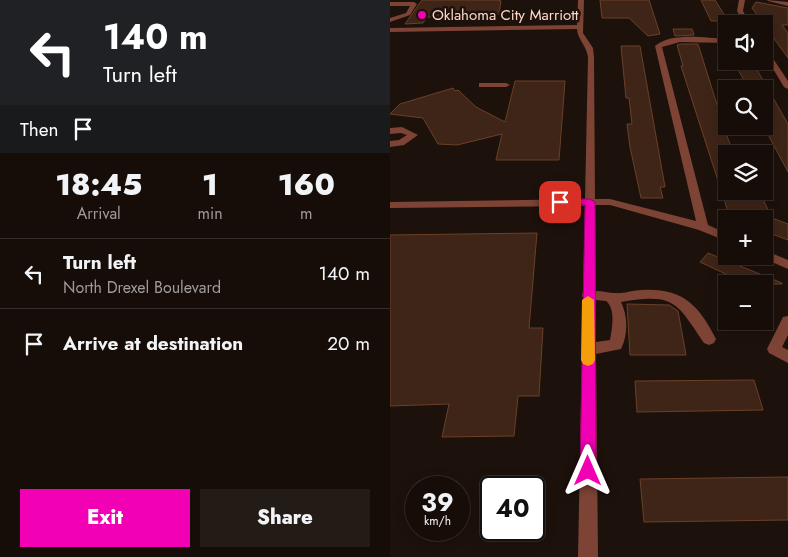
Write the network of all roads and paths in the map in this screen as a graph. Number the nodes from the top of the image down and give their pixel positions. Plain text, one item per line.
1 (581, 0) edge
2 (742, 0) edge
3 (770, 0) edge
4 (390, 4) edge
5 (788, 4) edge
6 (390, 15) edge
7 (406, 15) junction
8 (742, 15) edge
9 (390, 20) edge
10 (390, 26) edge
11 (497, 27) junction
12 (580, 27) junction
13 (390, 30) edge
14 (718, 41) edge
15 (773, 63) edge
16 (482, 85) dead end
17 (506, 85) dead end
18 (788, 87) edge
19 (390, 131) edge
20 (390, 144) edge
21 (590, 202) junction
22 (390, 205) edge
23 (702, 227) junction
24 (718, 234) edge
25 (773, 258) edge
26 (788, 265) edge
27 (588, 295) junction
28 (613, 299) junction
29 (788, 321) edge
30 (709, 339) dead end
31 (588, 349) junction
32 (788, 356) edge
33 (588, 557) edge

1 - 12 street
2 - 8 street
3 - 5 street
4 - 7 street
6 - 7 street
7 - 9 street
10 - 11 street
11 - 12 street
11 - 13 street
12 - 21 street
14 - 23 street
15 - 18 street
16 - 17 street
19 - 20 street
21 - 22 street
21 - 23 street
21 - 27 street
23 - 24 street
25 - 26 street
27 - 28 street
27 - 31 street
28 - 30 street
28 - 31 street
29 - 32 street
31 - 33 street

